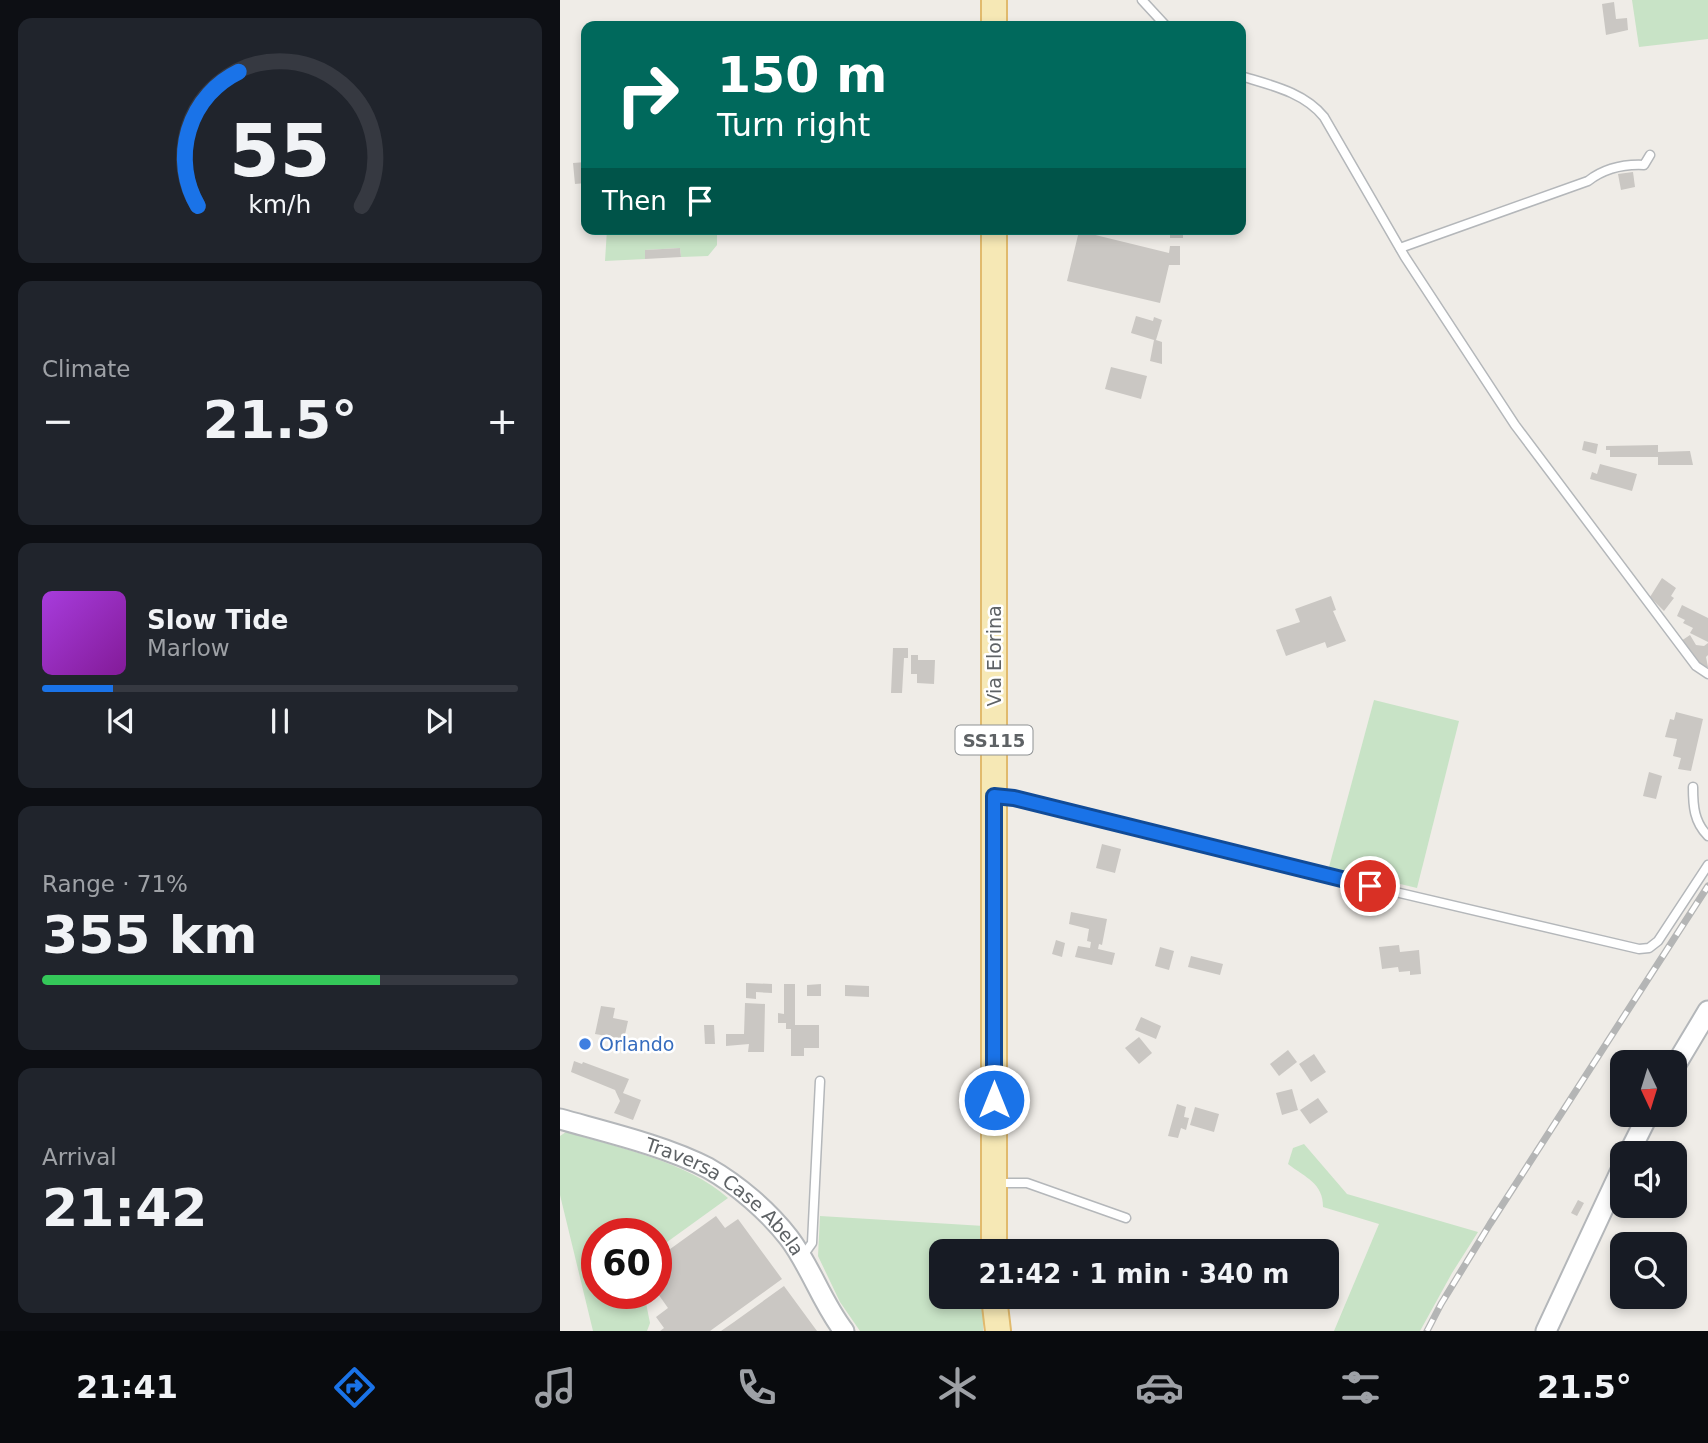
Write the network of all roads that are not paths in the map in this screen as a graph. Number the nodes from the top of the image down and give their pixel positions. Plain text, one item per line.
1 (995, 0) edge
2 (1142, 0) edge
3 (995, 21) edge
4 (1162, 21) edge
5 (1246, 78) edge
6 (1650, 155) dead end
7 (994, 235) edge
8 (1400, 248) junction
9 (1708, 674) edge
10 (1693, 787) dead end
11 (994, 796) junction
12 (1708, 836) edge
13 (1708, 865) edge
14 (1708, 1011) edge
15 (1685, 1050) edge
16 (820, 1081) dead end
17 (560, 1118) edge
18 (994, 1182) junction
19 (1610, 1194) edge
20 (1126, 1218) dead end
21 (994, 1239) edge
22 (802, 1257) junction
23 (844, 1331) edge
24 (1546, 1331) edge

1 - 3 main road
2 - 4 lane
5 - 8 lane
6 - 8 lane
7 - 11 main road, Via Elorina / SS115
8 - 9 lane
10 - 12 lane
11 - 13 lane
11 - 18 main road, Via Elorina / SS115
14 - 15 street
16 - 22 lane
17 - 22 street, Traversa Case Abela
18 - 20 lane
18 - 21 main road, Via Elorina / SS115
19 - 24 street
22 - 23 street, Traversa Case Abela

